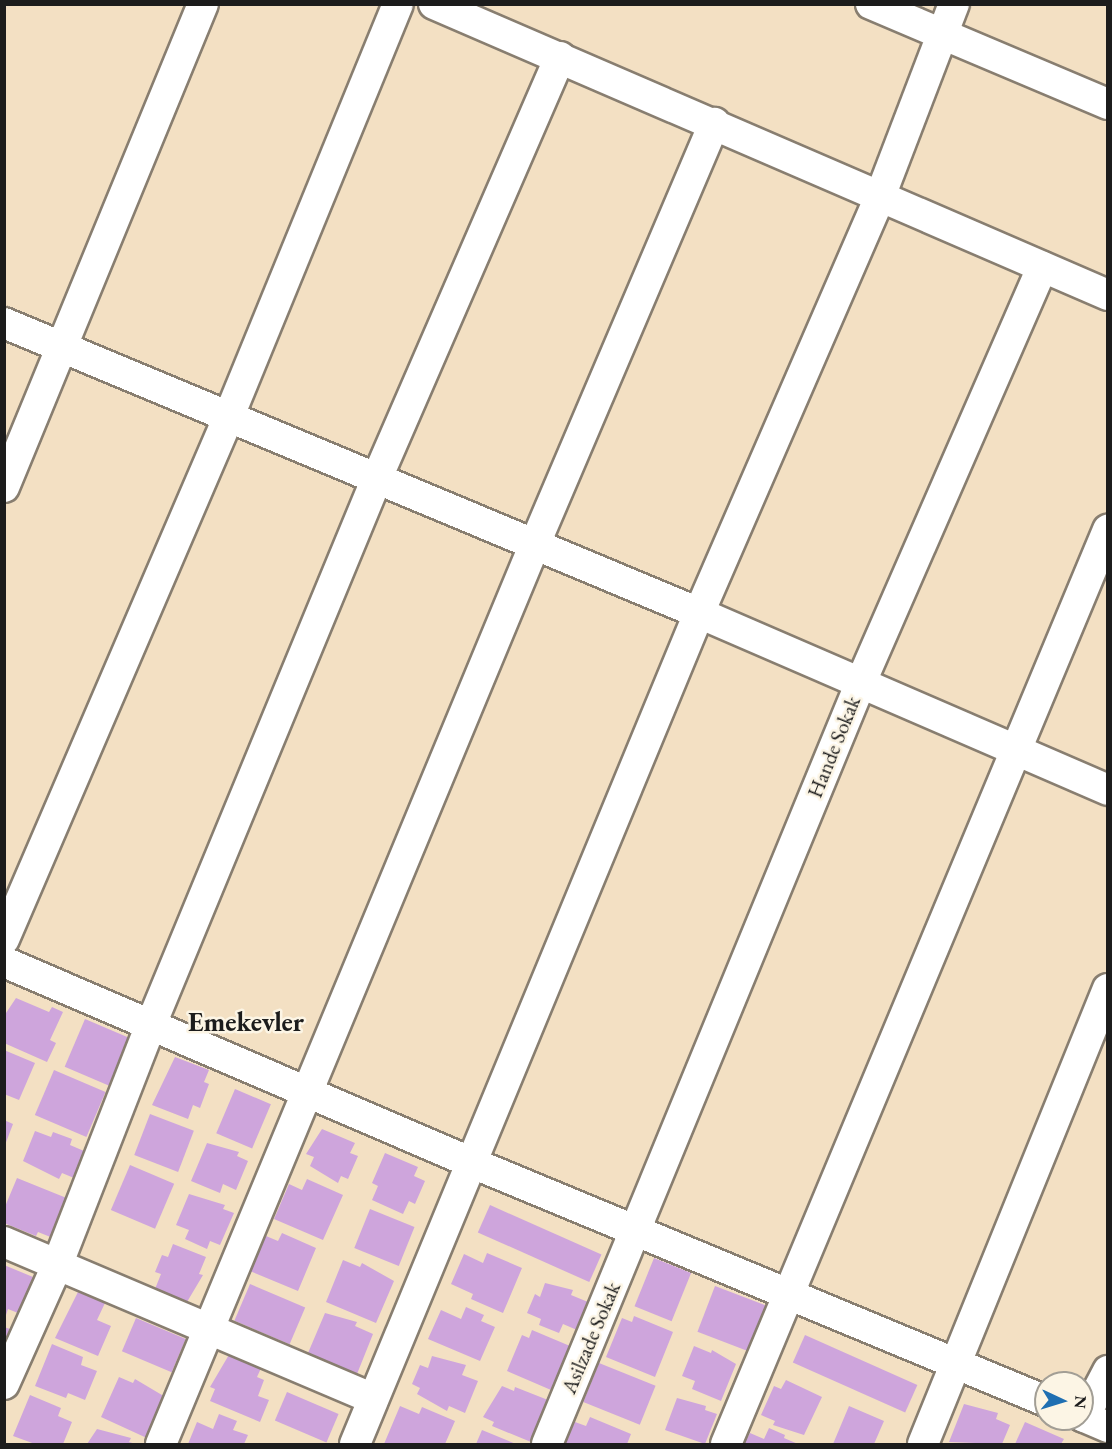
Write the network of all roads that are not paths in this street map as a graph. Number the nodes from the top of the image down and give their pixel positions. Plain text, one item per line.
1 (203, 4) edge
2 (398, 4) edge
3 (434, 4) edge
4 (871, 4) edge
5 (954, 4) edge
6 (942, 34) junction
7 (560, 57) junction
8 (1107, 104) edge
9 (714, 123) junction
10 (881, 194) junction
11 (1042, 267) junction
12 (1107, 295) edge
13 (4, 323) edge
14 (63, 346) junction
15 (229, 416) junction
16 (377, 478) junction
17 (4, 487) edge
18 (1107, 530) edge
19 (534, 546) junction
20 (699, 613) junction
21 (861, 682) junction
22 (1015, 748) junction
23 (1107, 790) edge
24 (4, 939) edge
25 (4, 962) edge
26 (1107, 989) edge
27 (152, 1022) junction
28 (307, 1090) junction
29 (470, 1162) junction
30 (636, 1230) junction
31 (4, 1242) edge
32 (58, 1263) junction
33 (790, 1292) junction
34 (207, 1329) junction
35 (955, 1364) junction
36 (1107, 1371) edge
37 (4, 1384) edge
38 (1034, 1396) edge
39 (373, 1399) junction
40 (1094, 1411) edge
41 (161, 1444) edge
42 (355, 1444) edge
43 (547, 1444) edge
44 (726, 1444) edge
45 (923, 1444) edge

1 - 14 street
2 - 15 street
3 - 7 street
4 - 6 street
5 - 6 street
6 - 8 street
6 - 10 street
7 - 9 street
7 - 16 street
9 - 10 street
9 - 19 street
10 - 11 street
10 - 20 street
11 - 12 street
11 - 21 street, Hande Sokak
13 - 14 street
14 - 15 street
14 - 17 street
15 - 16 street
15 - 24 street
16 - 19 street
16 - 27 street
18 - 22 street
19 - 20 street
19 - 28 street
20 - 21 street
20 - 29 street
21 - 22 street
21 - 30 street, Hande Sokak
22 - 23 street
22 - 33 street
25 - 27 street
26 - 35 street
27 - 28 street
27 - 32 street
28 - 29 street
28 - 34 street
29 - 30 street
29 - 39 street
30 - 33 street
30 - 43 street, Asilzade Sokak
31 - 32 street
32 - 34 street
32 - 37 street
33 - 35 street
33 - 44 street
34 - 39 street
34 - 41 street
35 - 38 street
35 - 45 street
36 - 40 street
39 - 42 street

